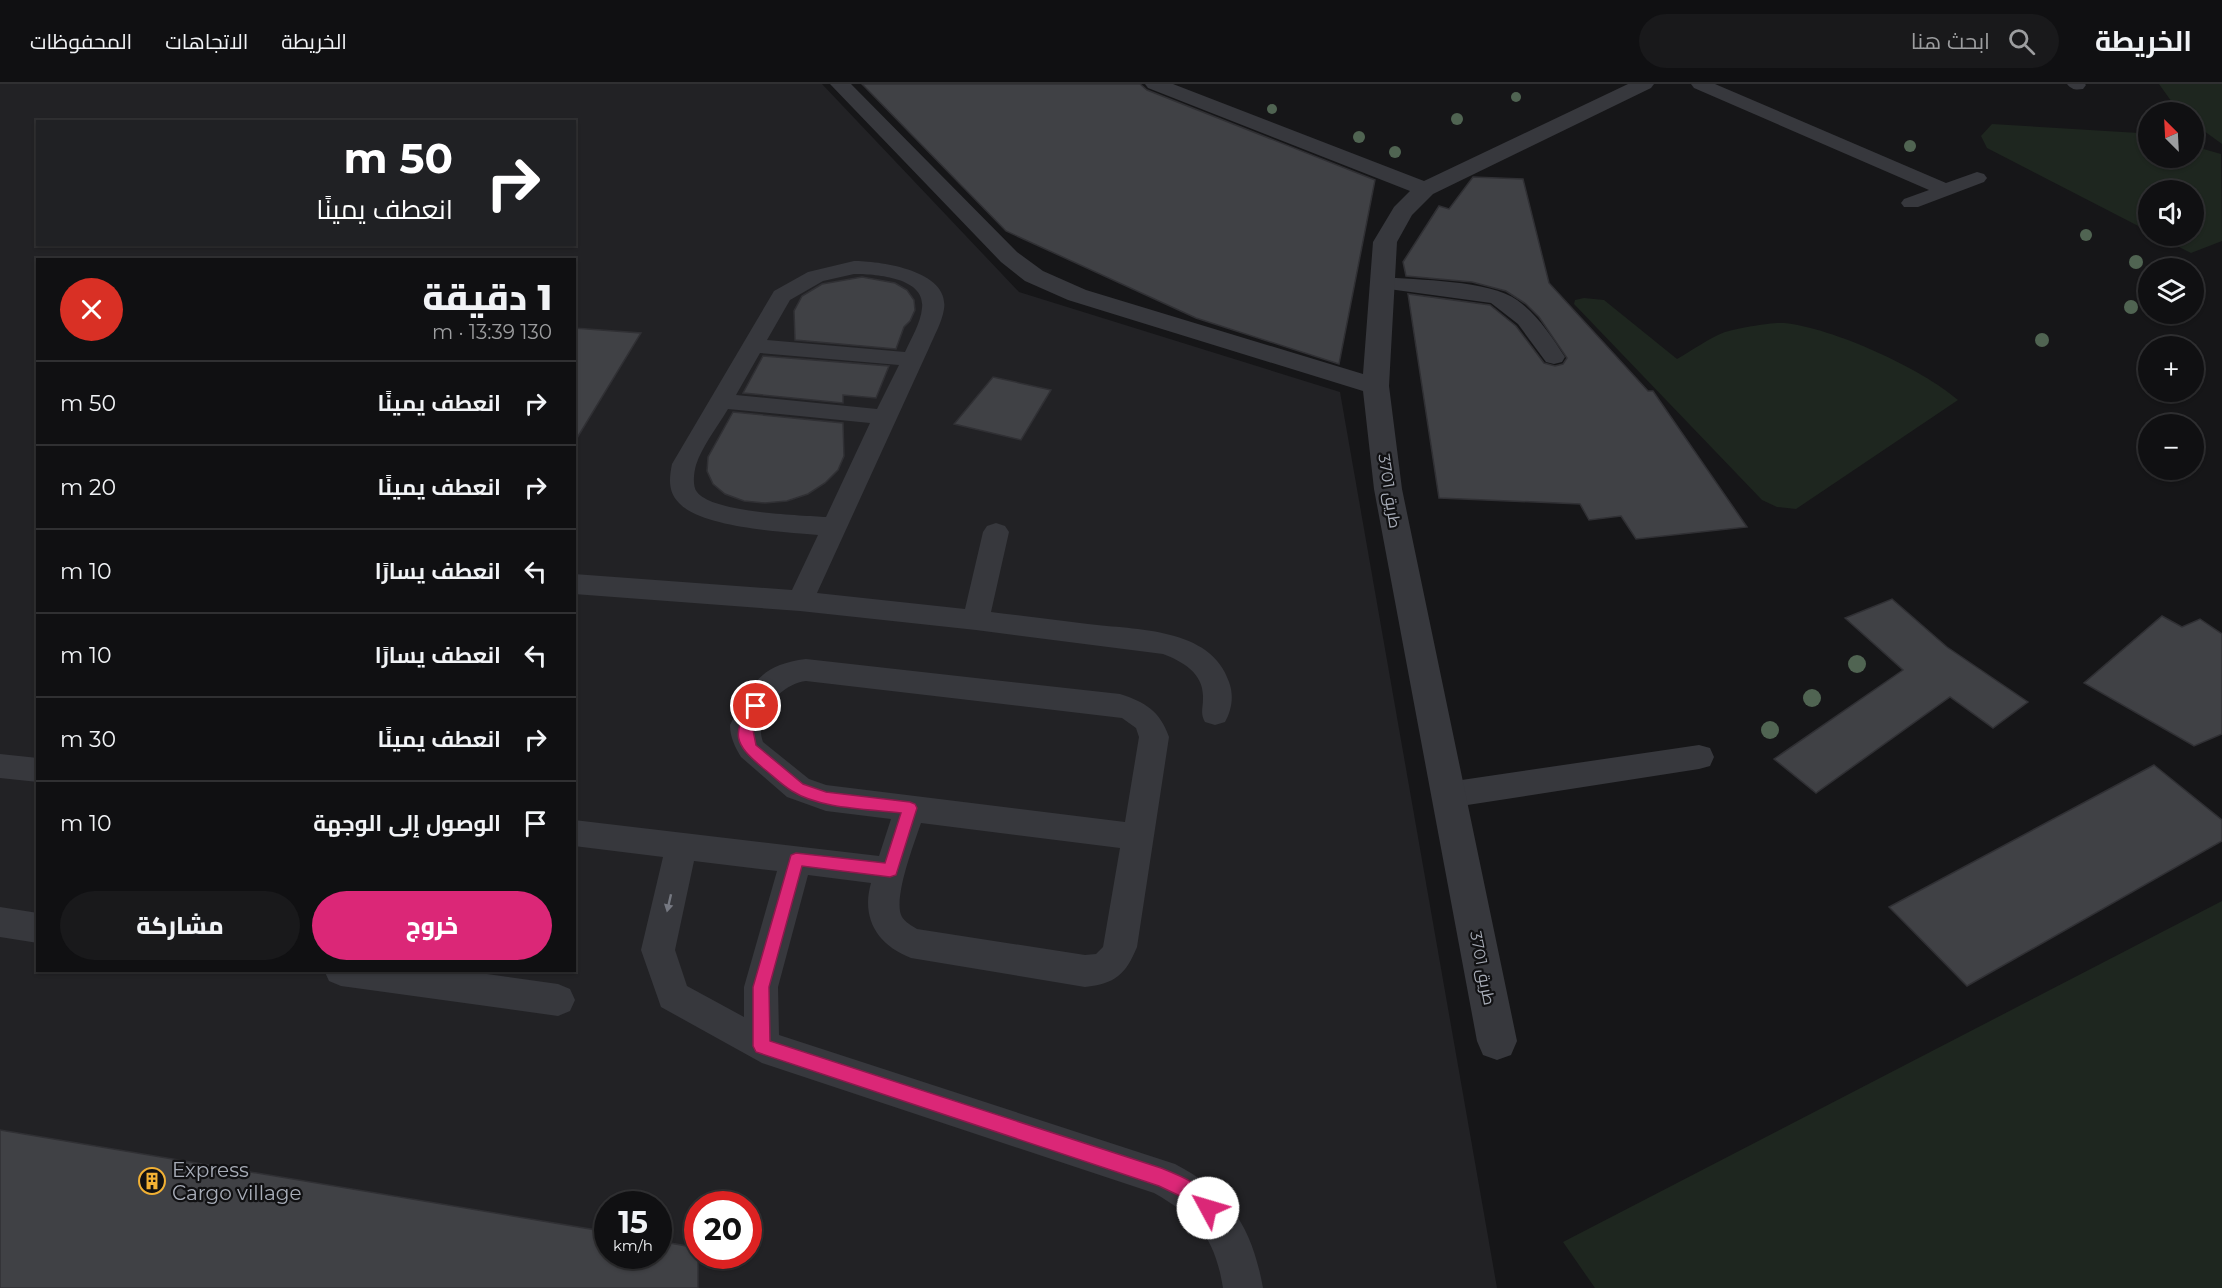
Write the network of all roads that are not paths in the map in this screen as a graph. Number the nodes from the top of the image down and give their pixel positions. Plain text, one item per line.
1 (840, 84) edge
2 (1155, 84) edge
3 (1644, 84) edge
4 (1700, 84) edge
5 (1725, 88) edge
6 (1977, 178) dead end
7 (1425, 189) junction
8 (1946, 190) junction
9 (1911, 203) dead end
10 (1381, 283) junction
11 (753, 346) junction
12 (1554, 357) dead end
13 (911, 359) junction
14 (1376, 386) junction
15 (721, 401) junction
16 (885, 417) junction
17 (835, 527) junction
18 (996, 532) dead end
19 (576, 584) edge
20 (800, 601) junction
21 (976, 620) junction
22 (1215, 714) dead end
23 (1699, 757) dead end
24 (0, 766) edge
25 (36, 770) edge
26 (1448, 795) junction
27 (910, 808) junction
28 (576, 833) edge
29 (1138, 837) junction
30 (681, 846) junction
31 (796, 859) junction
32 (890, 871) junction
33 (0, 922) edge
34 (36, 928) edge
35 (355, 972) edge
36 (558, 1000) dead end
37 (1497, 1041) dead end
38 (762, 1046) junction
39 (1243, 1288) edge

1 - 14 street
2 - 7 street
3 - 7 street, طريق 3701
4 - 5 lane
5 - 8 lane
6 - 8 lane
7 - 10 street, طريق 3701
8 - 9 lane
10 - 12 lane
10 - 14 street, طريق 3701
11 - 13 lane
11 - 13 lane
11 - 15 lane
13 - 16 lane
14 - 26 street, طريق 3701
15 - 16 lane
15 - 17 lane
16 - 17 lane
17 - 20 lane
18 - 21 lane
19 - 20 lane
20 - 21 lane
21 - 22 lane
23 - 26 lane
24 - 25 lane
26 - 37 street, طريق 3701
27 - 29 lane
27 - 29 lane
27 - 32 lane
28 - 30 lane
29 - 32 lane
30 - 31 lane
30 -> 38 lane
31 - 32 lane
31 - 38 lane
33 - 34 lane
35 - 36 lane
38 - 39 lane

